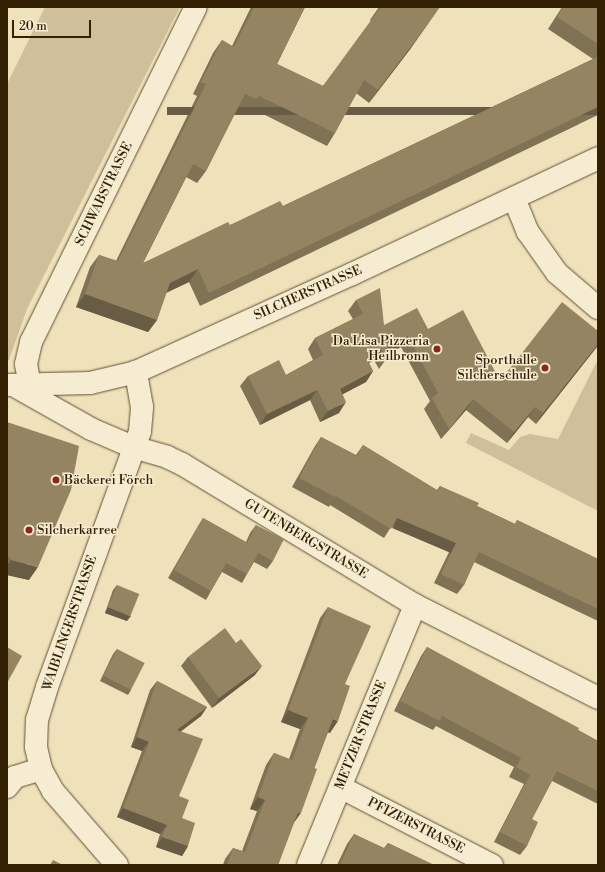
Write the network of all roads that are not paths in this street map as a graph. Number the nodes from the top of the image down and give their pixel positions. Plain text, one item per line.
1 (196, 7) edge
2 (598, 158) edge
3 (514, 198) junction
4 (598, 308) edge
5 (136, 372) junction
6 (17, 385) edge
7 (133, 447) junction
8 (415, 605) junction
9 (598, 698) edge
10 (41, 769) junction
11 (7, 787) edge
12 (340, 787) junction
13 (117, 865) edge
14 (308, 865) edge
15 (492, 865) edge

1 - 6 street, SCHWABSTRASSE
2 - 3 street, SILCHERSTRASSE
3 - 4 street
3 - 5 street, SILCHERSTRASSE
5 - 6 street, SILCHERSTRASSE
5 - 7 street, WAIBLINGERSTRASSE
6 - 7 street, GUTENBERGSTRASSE
7 - 8 street, GUTENBERGSTRASSE
7 - 10 street, WAIBLINGERSTRASSE
8 - 9 street, GUTENBERGSTRASSE
8 - 12 street, METZER STRASSE
10 - 11 street
10 - 13 street, WAIBLINGERSTRASSE
12 - 14 street, METZER STRASSE
12 - 15 street, PFIZERSTRASSE

